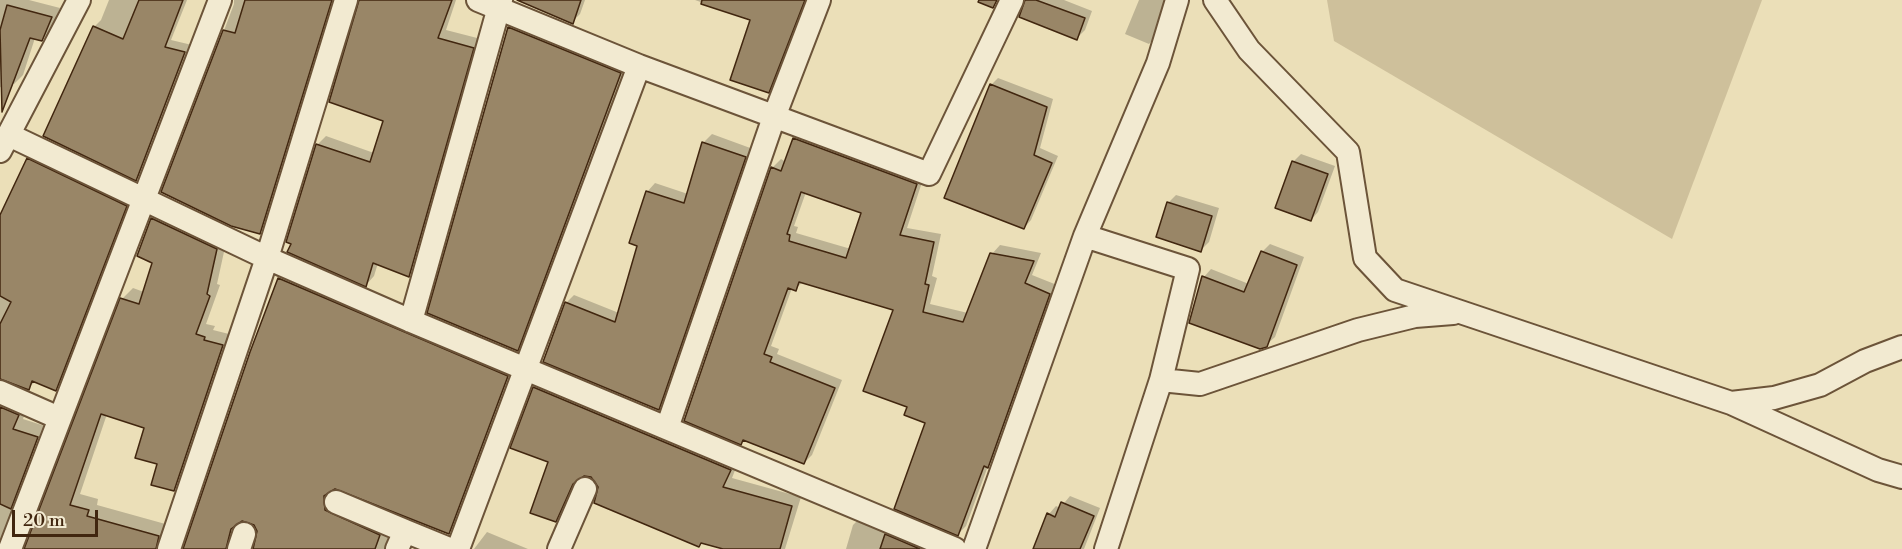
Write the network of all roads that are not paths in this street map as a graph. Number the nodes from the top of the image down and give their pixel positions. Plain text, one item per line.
1 (79, 0) edge
2 (220, 0) edge
3 (346, 0) edge
4 (819, 0) edge
5 (1011, 0) edge
6 (1177, 0) edge
7 (1215, 0) edge
8 (493, 3) edge
9 (639, 66) junction
10 (774, 117) junction
11 (4, 143) edge
12 (142, 199) junction
13 (1085, 236) junction
14 (267, 258) junction
15 (1463, 313) junction
16 (411, 321) junction
17 (1902, 347) edge
18 (524, 368) junction
19 (1161, 380) junction
20 (0, 392) edge
21 (1731, 403) junction
22 (59, 418) junction
23 (667, 428) junction
24 (1902, 477) edge
25 (585, 489) dead end
26 (336, 502) dead end
27 (401, 540) edge
28 (10, 549) edge
29 (169, 549) edge
30 (449, 549) edge
31 (458, 549) edge
32 (559, 549) edge
33 (955, 549) edge
34 (974, 549) edge
35 (1106, 549) edge

1 - 11 street
2 - 12 street
3 - 14 street
4 - 10 street
5 - 10 street
6 - 13 street
7 - 15 street
8 - 9 street
8 - 16 street
9 - 10 street
9 - 18 street
10 - 23 street
11 - 12 street
12 - 14 street
12 - 22 street
13 - 19 street
13 - 34 street
14 - 16 street
14 - 29 street
15 - 19 street
15 - 21 street
16 - 18 street
17 - 21 street
18 - 23 street
18 - 31 street
19 - 35 street
20 - 22 street
21 - 24 street
22 - 28 street
23 - 33 street
25 - 32 street
26 - 27 street
27 - 30 street

